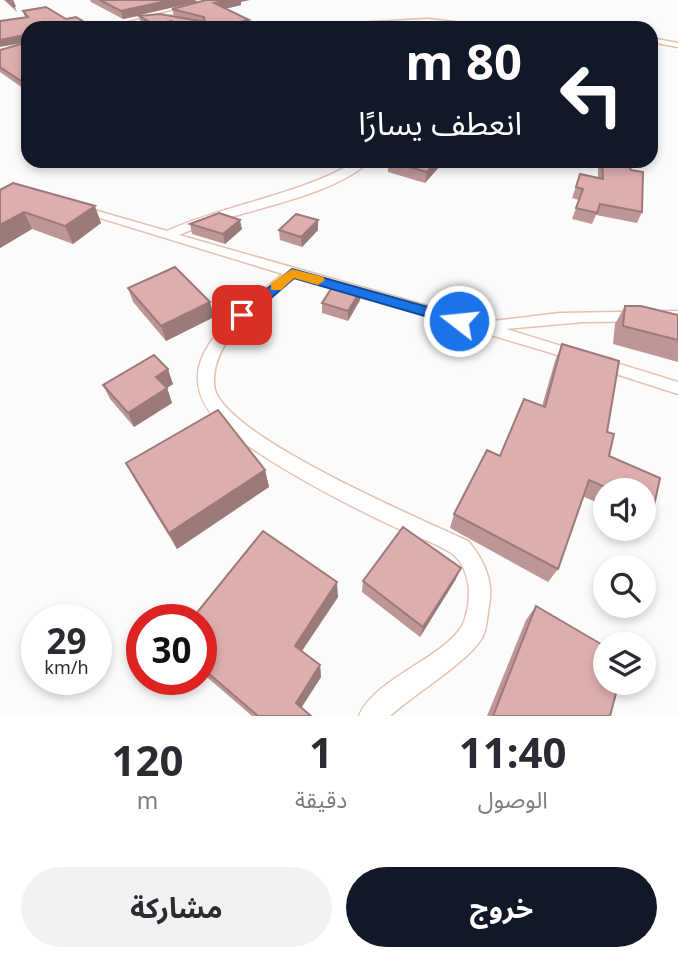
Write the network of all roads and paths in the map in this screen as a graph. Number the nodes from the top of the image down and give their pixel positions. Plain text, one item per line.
1 (200, 0) edge
2 (159, 17) junction
3 (141, 21) edge
4 (172, 21) edge
5 (658, 41) edge
6 (678, 45) edge
7 (353, 168) edge
8 (66, 206) edge
9 (167, 236) junction
10 (292, 273) junction
11 (678, 316) edge
12 (483, 327) junction
13 (678, 388) edge
14 (373, 716) edge

1 - 2 street
2 - 3 street
2 - 4 street
5 - 6 street
7 - 9 street
8 - 9 street
9 - 10 street
10 - 12 street
10 - 14 street
11 - 12 street
12 - 13 street

